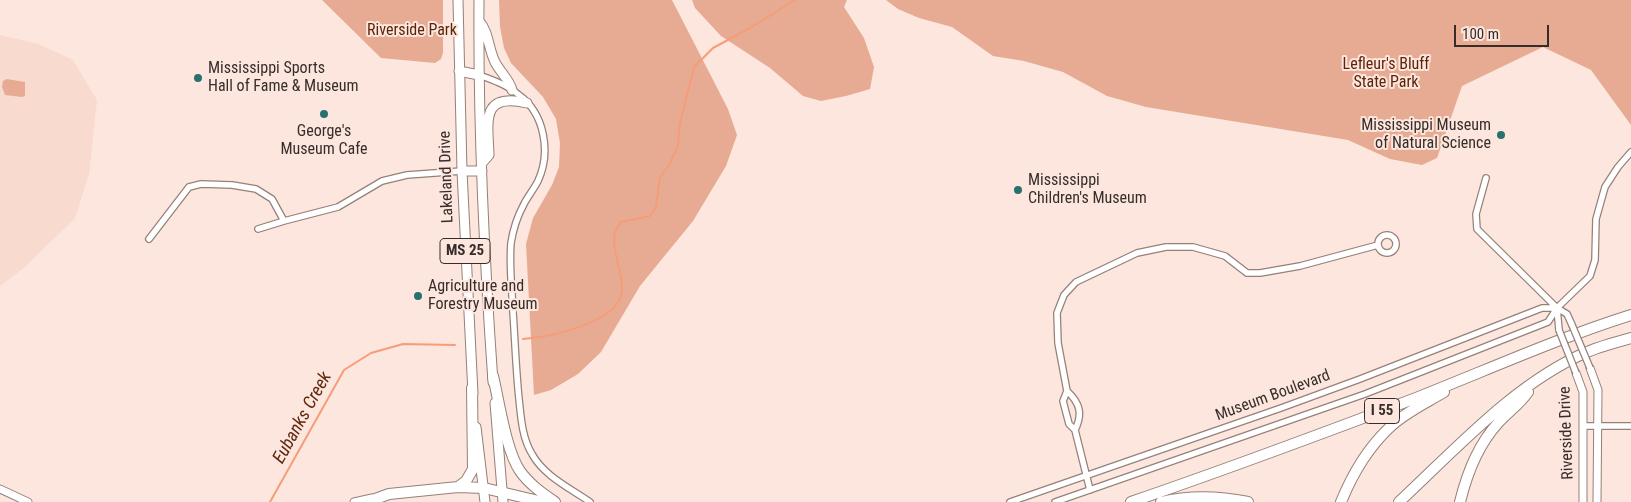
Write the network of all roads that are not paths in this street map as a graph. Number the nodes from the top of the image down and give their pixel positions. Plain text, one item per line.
1 (458, 0) edge
2 (479, 0) edge
3 (479, 21) junction
4 (459, 70) junction
5 (479, 74) junction
6 (512, 90) junction
7 (527, 103) junction
8 (1631, 152) edge
9 (482, 167) junction
10 (462, 171) junction
11 (1486, 178) dead end
12 (284, 221) junction
13 (258, 229) dead end
14 (149, 238) dead end
15 (1378, 246) dead end
16 (1557, 308) junction
17 (1631, 315) edge
18 (1631, 338) edge
19 (1590, 368) joint
20 (1576, 373) joint
21 (493, 376) junction
22 (1468, 377) junction
23 (1537, 381) junction
24 (472, 388) junction
25 (1067, 391) junction
26 (1583, 426) junction
27 (1598, 426) junction
28 (1631, 426) edge
29 (1075, 430) junction
30 (1085, 476) junction
31 (458, 487) junction
32 (484, 488) junction
33 (0, 489) edge
34 (1090, 490) junction
35 (389, 494) junction
36 (502, 498) edge
37 (28, 502) edge
38 (354, 502) edge
39 (367, 502) edge
40 (485, 502) edge
41 (543, 502) edge
42 (555, 502) edge
43 (590, 502) edge
44 (1010, 502) edge
45 (1055, 502) edge
46 (1131, 502) edge
47 (1160, 502) edge
48 (1248, 502) edge
49 (1341, 502) edge
50 (1399, 502) edge
51 (1460, 502) edge
52 (1583, 502) edge
53 (1597, 502) edge

1 - 4 highway, Lakeland Drive / MS 25
2 - 3 highway, MS 25
3 - 5 highway, MS 25
3 - 6 highway
4 - 5 highway
4 - 10 highway, Lakeland Drive / MS 25
5 - 6 street
5 - 9 highway, MS 25
6 - 7 street
7 - 9 highway
7 - 43 street
8 - 16 street
9 - 10 highway
9 - 21 highway, MS 25
10 - 12 street
10 - 24 highway, Lakeland Drive / MS 25
11 - 16 street
12 - 13 street
12 - 14 street
15 - 25 street
16 - 19 street, Riverside Drive, bridge
16 - 20 street, Riverside Drive, bridge
16 - 30 street, Museum Boulevard
16 - 34 street, Museum Boulevard
17 - 22 highway, I 55
18 - 23 highway
19 - 27 street, Riverside Drive
20 - 26 street, Riverside Drive
21 - 36 highway, MS 25
21 - 42 highway
22 - 46 highway, I 55
22 - 49 highway
23 - 50 highway
23 - 51 highway
24 - 31 highway
24 - 32 highway, Lakeland Drive / MS 25
25 - 29 street
25 - 29 street
26 - 27 street
26 - 52 street, Riverside Drive
27 - 28 street
27 - 53 street, Riverside Drive
29 - 30 street
30 - 34 street
30 - 44 street, Museum Boulevard
31 - 32 highway
31 - 35 highway
32 - 36 highway
32 - 40 highway, Lakeland Drive / MS 25
33 - 37 street
34 - 45 street, Museum Boulevard
35 - 38 street
35 - 39 highway
36 - 41 highway
47 - 48 highway

